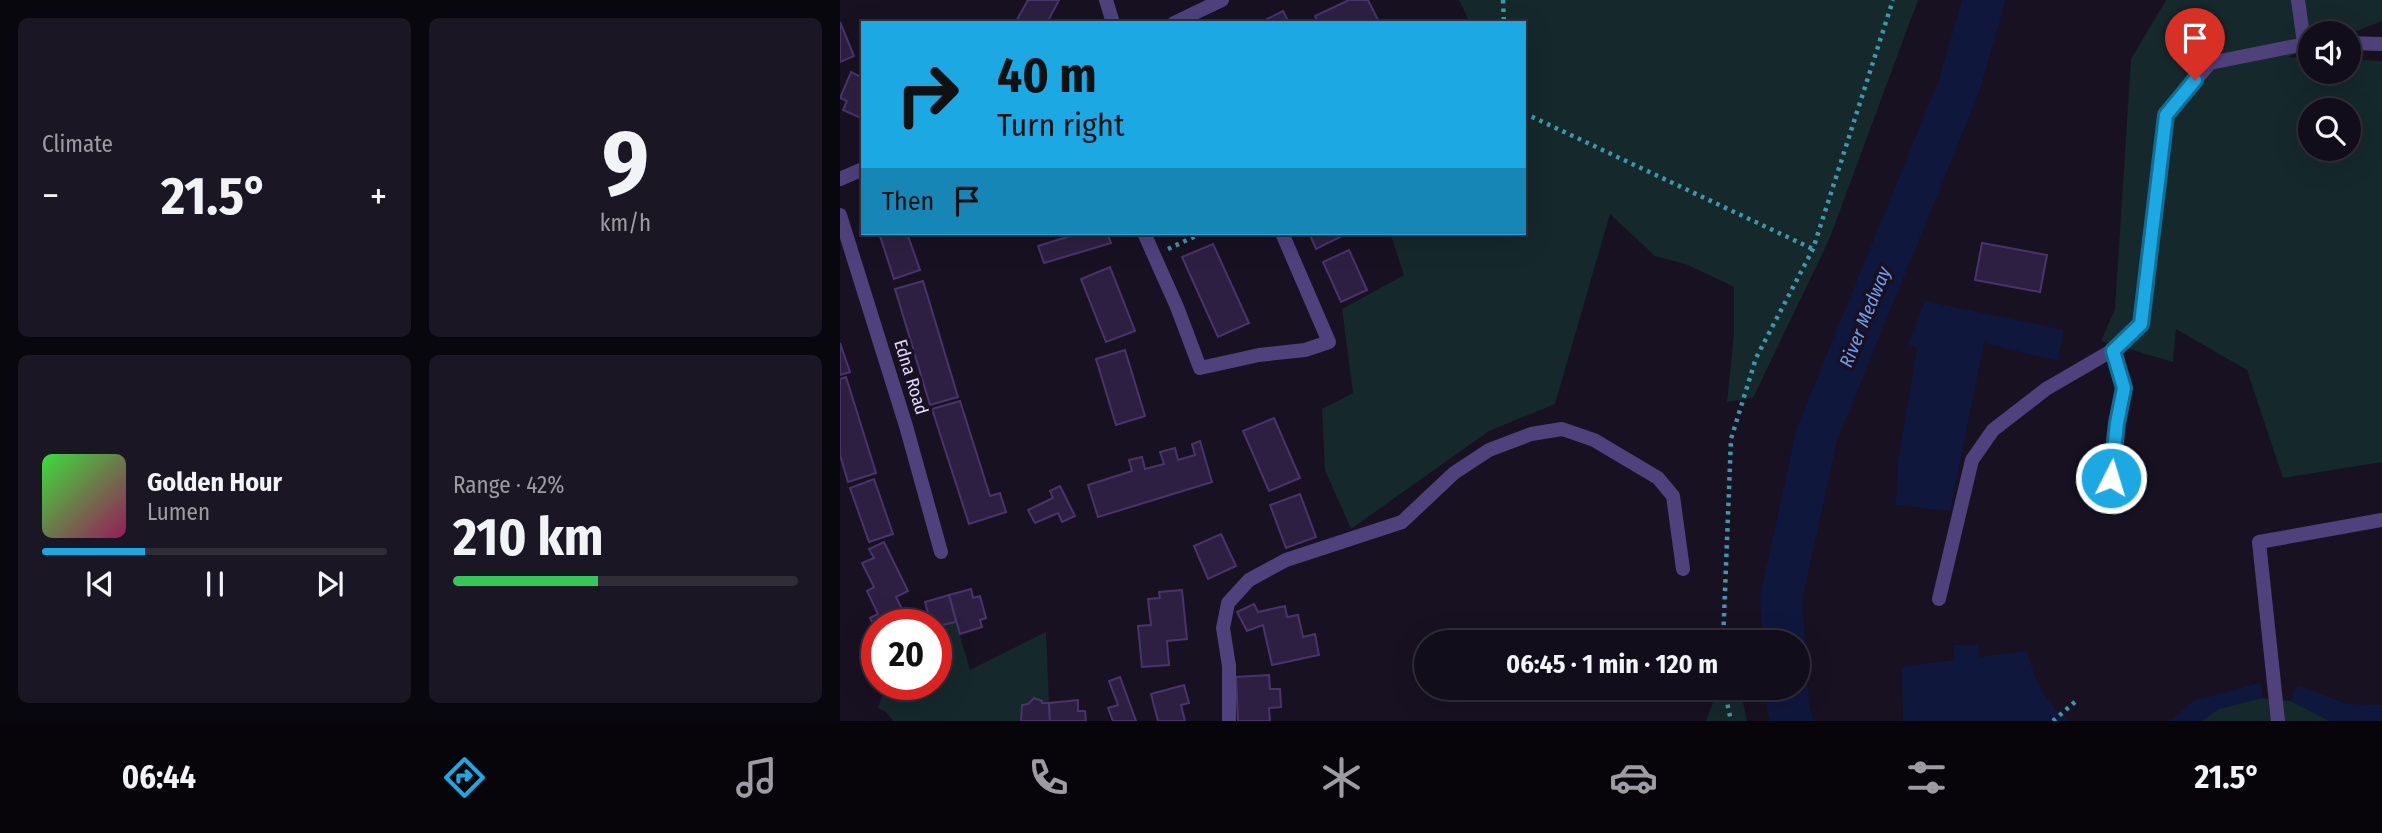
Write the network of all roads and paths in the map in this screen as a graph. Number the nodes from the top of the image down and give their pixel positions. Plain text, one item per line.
1 (1106, 0) edge
2 (1222, 0) edge
3 (1503, 0) edge
4 (1893, 0) edge
5 (2298, 0) edge
6 (1112, 21) edge
7 (1178, 21) edge
8 (1504, 21) edge
9 (2302, 21) edge
10 (2361, 43) edge
11 (2382, 44) edge
12 (2298, 45) edge
13 (1526, 114) edge
14 (861, 170) edge
15 (840, 179) edge
16 (840, 215) edge
17 (1145, 235) edge
18 (1198, 235) edge
19 (1283, 235) edge
20 (1813, 249) junction
21 (1154, 255) junction
22 (2113, 351) junction
23 (2119, 498) dead end
24 (2382, 520) edge
25 (941, 552) dead end
26 (1684, 569) dead end
27 (1939, 599) dead end
28 (1723, 630) edge
29 (1727, 700) edge
30 (2076, 701) dead end
31 (1229, 721) edge
32 (1731, 721) edge
33 (2053, 721) edge
34 (2278, 721) edge

1 - 6 street
2 - 7 street
3 - 8 path
4 - 20 path
5 - 9 street
10 - 11 street
12 - 22 street
13 - 20 path
14 - 15 street
16 - 25 street, Edna Road
17 - 21 street
18 - 21 path
19 - 21 street
20 - 28 path
22 - 23 street
22 - 27 street
24 - 34 street
26 - 31 street
29 - 32 path
30 - 33 path

